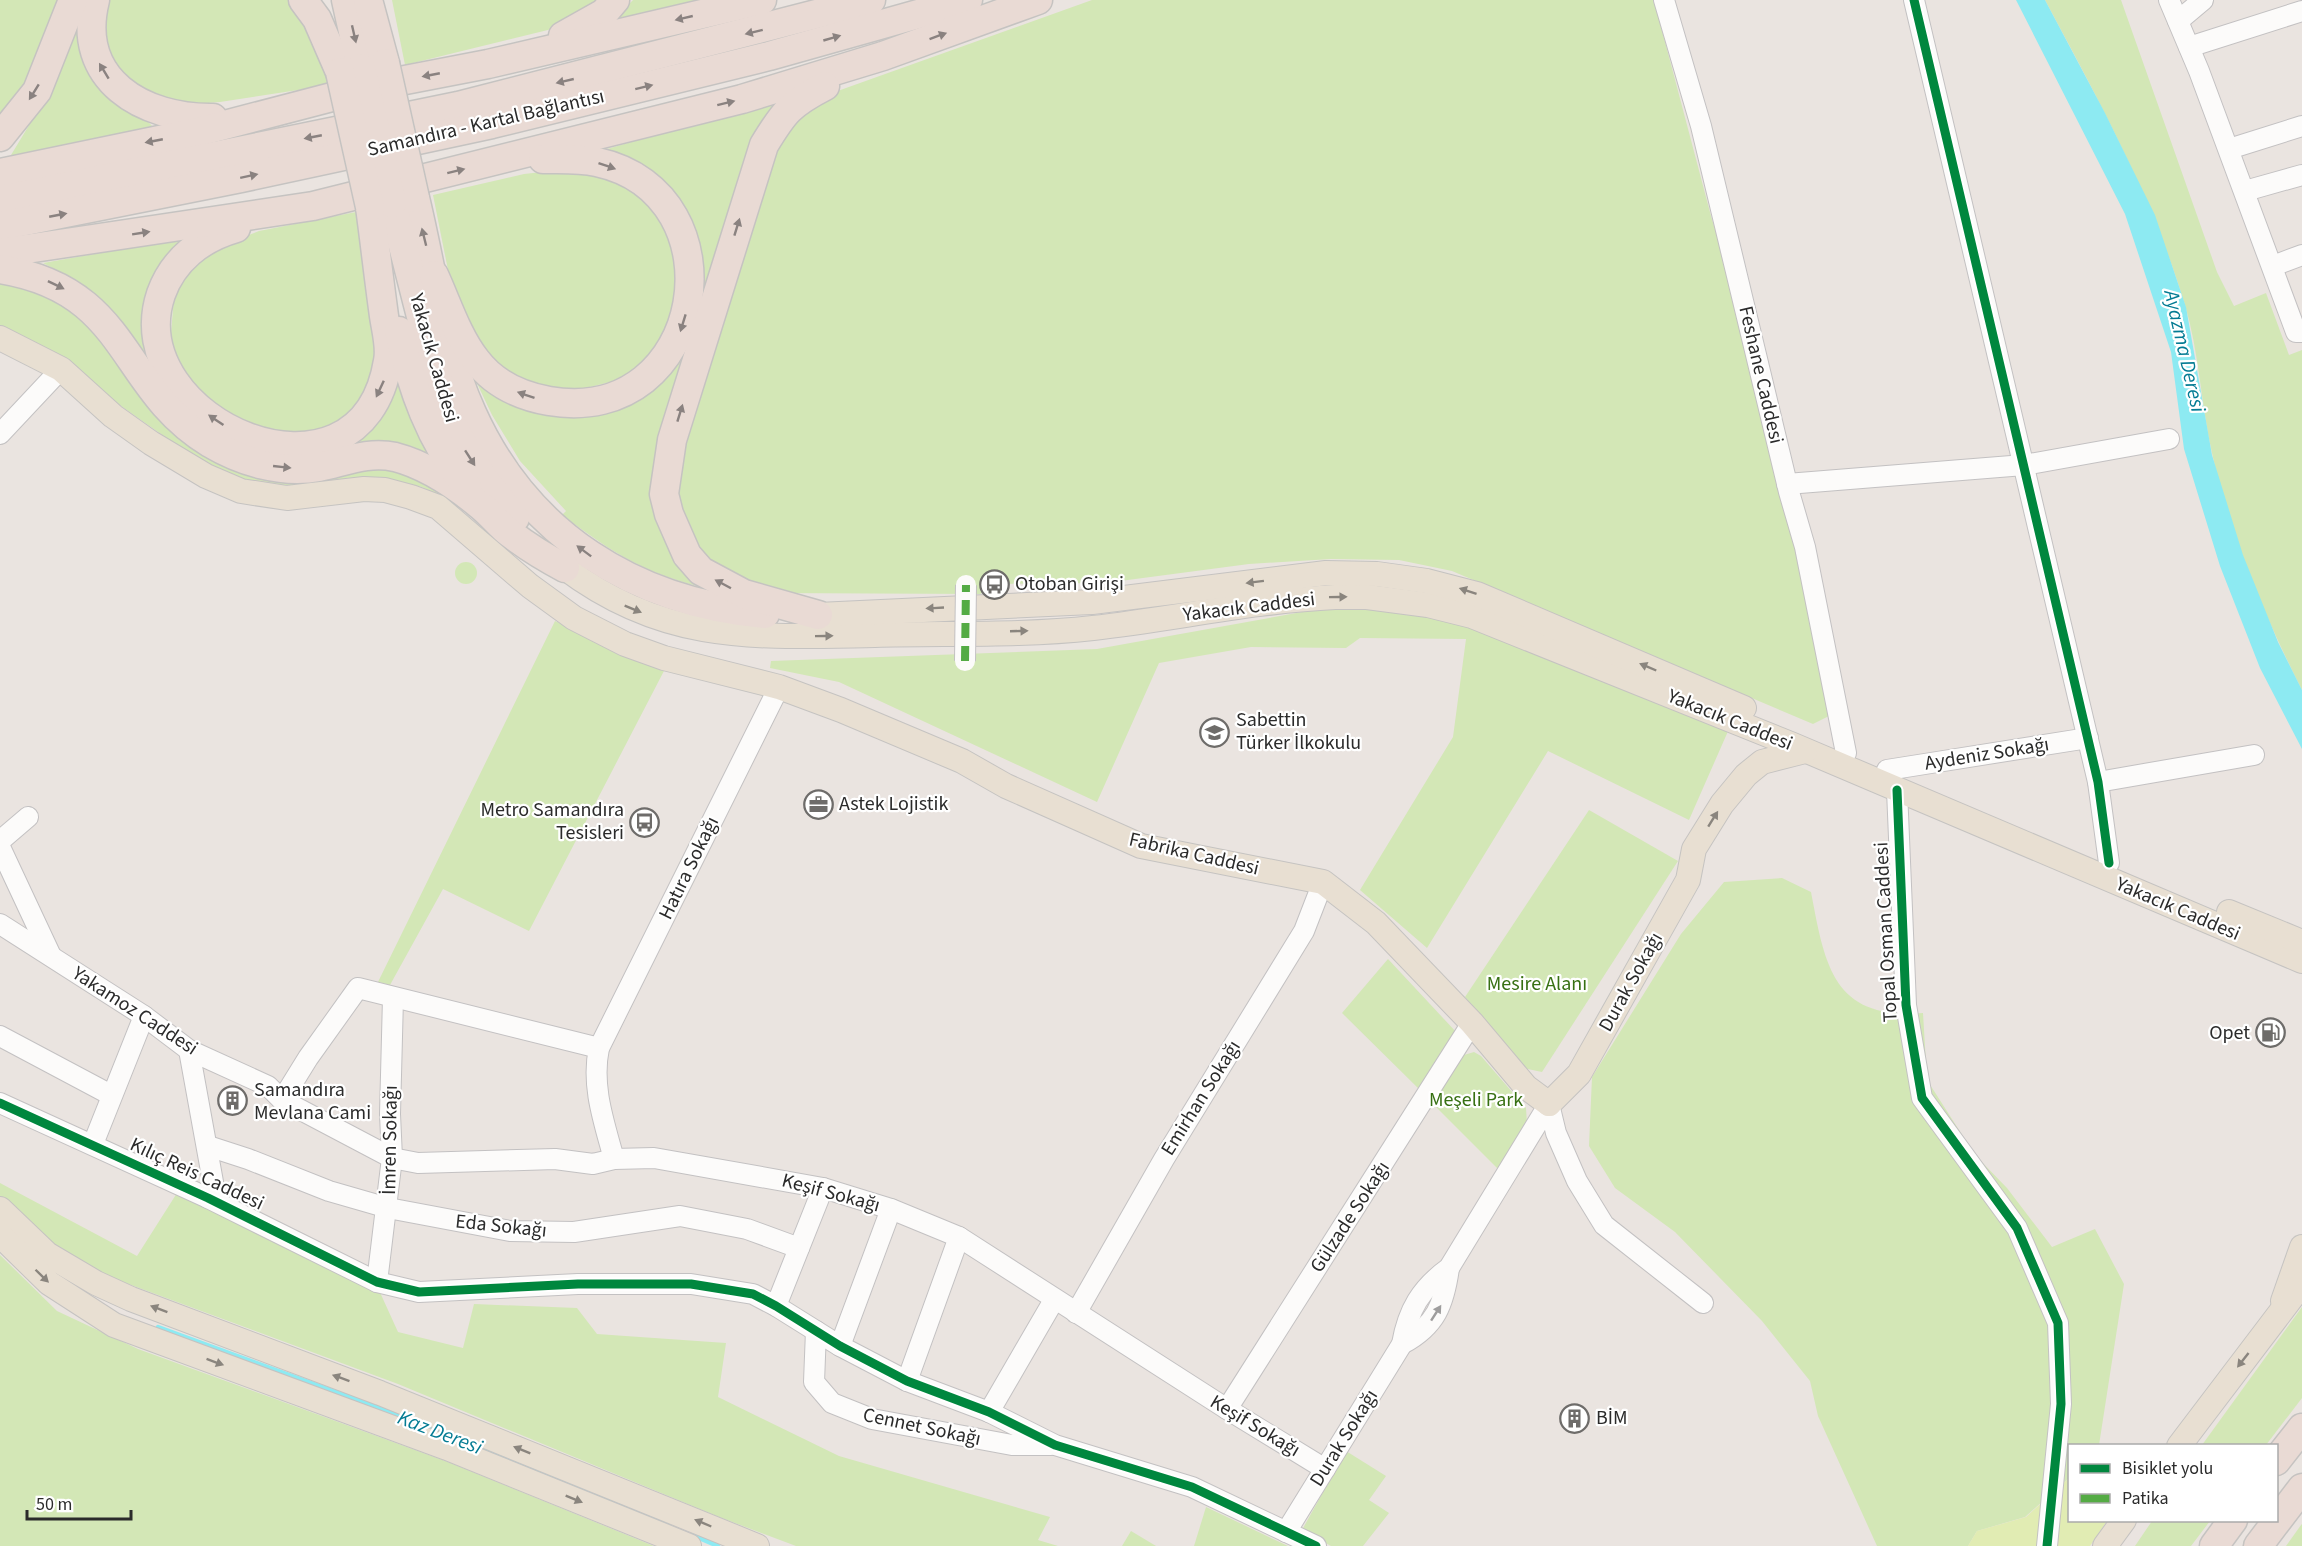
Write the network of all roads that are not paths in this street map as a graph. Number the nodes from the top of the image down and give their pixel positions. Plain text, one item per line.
1 (73, 0) edge
2 (95, 0) edge
3 (303, 0) edge
4 (328, 0) edge
5 (346, 0) edge
6 (368, 0) edge
7 (381, 0) edge
8 (615, 0) edge
9 (762, 0) edge
10 (871, 0) edge
11 (968, 0) edge
12 (1038, 0) edge
13 (1664, 0) edge
14 (1914, 0) edge
15 (2169, 0) edge
16 (2203, 0) edge
17 (2302, 11) edge
18 (2178, 21) junction
19 (2189, 47) junction
20 (883, 56) junction
21 (488, 64) junction
22 (362, 68) junction
23 (293, 106) junction
24 (2302, 126) edge
25 (0, 137) edge
26 (2229, 149) junction
27 (487, 163) junction
28 (0, 173) edge
29 (2302, 175) edge
30 (2245, 192) junction
31 (0, 200) edge
32 (392, 203) junction
33 (313, 206) junction
34 (0, 226) edge
35 (0, 253) edge
36 (2302, 255) edge
37 (2273, 266) junction
38 (0, 269) edge
39 (434, 275) junction
40 (2302, 332) edge
41 (0, 338) edge
42 (61, 369) junction
43 (0, 434) edge
44 (2169, 439) dead end
45 (2024, 465) junction
46 (1787, 484) junction
47 (481, 506) junction
48 (565, 568) junction
49 (966, 585) dead end
50 (818, 615) junction
51 (664, 658) junction
52 (965, 661) dead end
53 (778, 687) junction
54 (2088, 738) junction
55 (1805, 751) junction
56 (1846, 753) junction
57 (2254, 755) dead end
58 (1892, 780) junction
59 (2098, 782) junction
60 (28, 817) dead end
61 (0, 841) edge
62 (0, 848) edge
63 (2109, 863) junction
64 (1323, 882) junction
65 (0, 924) edge
66 (51, 956) junction
67 (2300, 956) edge
68 (393, 998) junction
69 (144, 1016) junction
70 (1472, 1023) junction
71 (0, 1036) edge
72 (599, 1048) junction
73 (189, 1050) junction
74 (111, 1095) junction
75 (282, 1100) junction
76 (0, 1103) edge
77 (1549, 1104) junction
78 (93, 1144) junction
79 (208, 1146) junction
80 (392, 1158) junction
81 (614, 1159) junction
82 (823, 1188) junction
83 (208, 1198) junction
84 (388, 1208) junction
85 (0, 1209) edge
86 (891, 1209) junction
87 (0, 1235) edge
88 (958, 1237) junction
89 (2302, 1247) edge
90 (799, 1248) junction
91 (376, 1282) junction
92 (2302, 1284) edge
93 (1054, 1300) junction
94 (1703, 1303) dead end
95 (776, 1306) junction
96 (1076, 1313) junction
97 (2278, 1313) junction
98 (816, 1331) junction
99 (840, 1346) junction
100 (907, 1381) junction
101 (1227, 1409) junction
102 (989, 1412) junction
103 (2302, 1428) edge
104 (2180, 1444) edge
105 (1055, 1445) junction
106 (2278, 1460) edge
107 (1325, 1469) junction
108 (2302, 1488) edge
109 (2278, 1520) edge
110 (2124, 1522) edge
111 (2124, 1522) edge
112 (2232, 1522) edge
113 (2276, 1522) edge
114 (1286, 1532) junction
115 (688, 1546) edge
116 (757, 1546) edge
117 (1316, 1546) edge
118 (2047, 1546) edge
119 (2105, 1546) edge
120 (2112, 1546) edge
121 (2214, 1546) edge
122 (2258, 1546) edge

1 -> 25 highway
23 -> 2 highway
3 - 22 highway
4 - 22 highway
5 -> 22 highway
6 - 22 highway
7 - 22 highway
8 - 21 highway
9 -> 21 highway
10 -> 31 highway, Samandıra - Kartal Bağlantısı
34 -> 11 highway, Samandıra - Kartal Bağlantısı
20 -> 12 highway
13 - 46 street, Feshane Caddesi
14 - 45 street
15 - 18 street
16 - 18 street
17 - 19 street
18 - 19 street
19 - 26 street
27 -> 20 highway
50 -> 20 highway
21 -> 23 highway
22 - 32 highway, bridge
22 - 32 highway, bridge
23 -> 28 highway
24 - 26 street
26 - 30 street
33 -> 27 highway
27 -> 39 highway
29 - 30 street
30 - 37 street
32 -> 33 highway
39 -> 32 highway, Yakacık Caddesi
32 - 47 highway
32 -> 48 highway, Yakacık Caddesi
35 -> 33 highway
36 - 37 street
37 - 40 street
38 -> 47 highway
50 -> 39 highway, Yakacık Caddesi
41 - 42 main road
42 - 43 street
42 - 51 main road
44 - 45 street
45 - 46 street
45 - 54 street
46 - 56 street, Feshane Caddesi
47 - 48 highway
48 - 51 main road
48 -> 55 main road, Yakacık Caddesi
49 - 52 street, bridge
56 -> 50 main road, Yakacık Caddesi
51 - 53 main road, Fabrika Caddesi
53 - 64 main road, Fabrika Caddesi
53 - 72 street, Hatıra Sokağı
54 - 58 street, Aydeniz Sokağı
54 - 59 street
55 - 58 main road, Yakacık Caddesi
77 -> 55 main road, Durak Sokağı
56 - 58 main road, Yakacık Caddesi
57 - 59 street
58 - 63 main road, Yakacık Caddesi
58 - 67 main road, Yakacık Caddesi
58 - 118 street, Topal Osman Caddesi
59 - 63 street
60 - 61 street
62 - 66 street
63 - 67 main road, Yakacık Caddesi
64 - 70 main road, Fabrika Caddesi
64 - 96 street, Emirhan Sokağı
65 - 66 street, Yakamoz Caddesi
66 - 69 street, Yakamoz Caddesi
68 - 72 street
68 - 75 street
68 - 80 street, İmren Sokağı
69 - 73 street, Yakamoz Caddesi
69 - 74 street
70 - 77 main road, Fabrika Caddesi
70 - 101 street, Gülzade Sokağı
71 - 74 street
72 - 81 street
73 - 75 street, Yakamoz Caddesi
73 - 79 street
74 - 78 street
75 - 80 street, Keşif Sokağı
76 - 78 street, Kılıç Reis Caddesi
77 - 94 street
77 - 107 street, Durak Sokağı
78 - 83 street, Kılıç Reis Caddesi
79 - 83 street
79 - 84 street, Eda Sokağı
80 - 81 street, Keşif Sokağı
80 - 84 street, İmren Sokağı
81 - 82 street, Keşif Sokağı
82 - 86 street, Keşif Sokağı
82 - 90 street
83 - 91 street, Kılıç Reis Caddesi
84 - 90 street, Eda Sokağı
84 - 91 street, İmren Sokağı
116 -> 85 main road
86 - 88 street, Keşif Sokağı
86 - 99 street
87 -> 115 main road
88 - 93 street, Keşif Sokağı
88 - 100 street
89 - 97 main road
90 - 95 street
91 - 95 street, Kılıç Reis Caddesi
92 - 97 main road
93 - 96 street, Keşif Sokağı
93 - 102 street
95 - 98 street, Kılıç Reis Caddesi
96 - 101 street, Keşif Sokağı
97 -> 104 main road
98 - 99 street, Kılıç Reis Caddesi
98 - 105 street, Cennet Sokağı
99 - 100 street, Kılıç Reis Caddesi
100 - 102 street, Kılıç Reis Caddesi
101 - 107 street, Keşif Sokağı
102 - 105 street, Kılıç Reis Caddesi
103 - 106 highway
105 - 114 street
107 - 114 street, Durak Sokağı
108 - 109 highway
110 - 119 main road
111 - 120 main road
112 - 121 highway
113 - 122 highway
114 - 117 street

